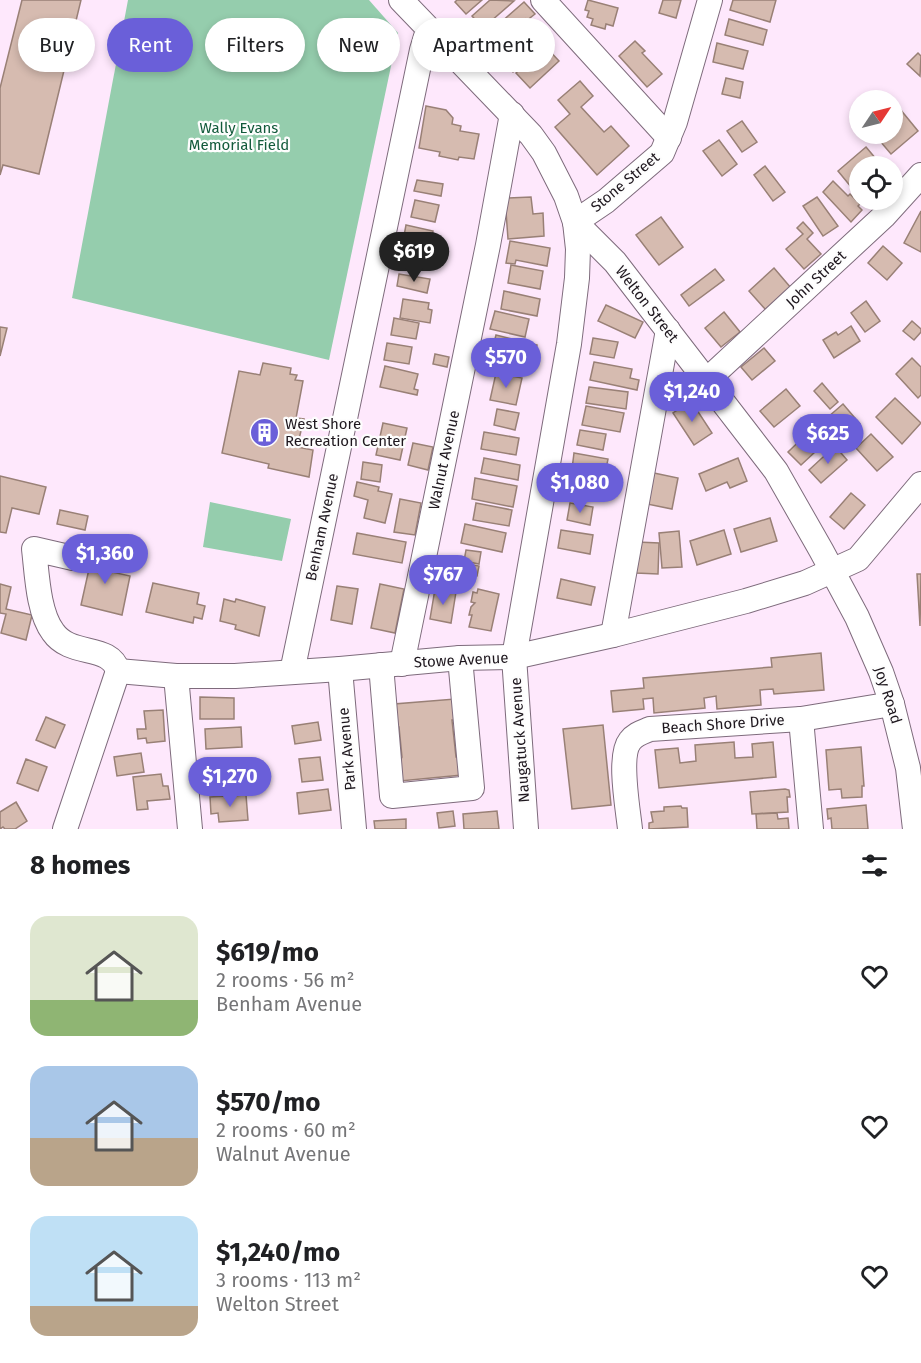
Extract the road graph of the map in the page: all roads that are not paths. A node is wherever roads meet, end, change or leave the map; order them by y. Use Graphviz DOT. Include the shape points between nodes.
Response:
graph roads {
  1 [pos="401,0"];
  2 [pos="710,0"];
  3 [pos="546,1"];
  4 [pos="417,18"];
  5 [pos="417,72"];
  6 [pos="470,72"];
  7 [pos="512,114"];
  8 [pos="669,138"];
  9 [pos="921,175"];
  10 [pos="575,222"];
  11 [pos="668,330"];
  12 [pos="707,380"];
  13 [pos="921,484"];
  14 [pos="73,558"];
  15 [pos="832,571"];
  16 [pos="613,635"];
  17 [pos="514,657"];
  18 [pos="460,658"];
  19 [pos="392,664"];
  20 [pos="340,669"];
  21 [pos="118,671"];
  22 [pos="292,672"];
  23 [pos="176,676"];
  24 [pos="892,704"];
  25 [pos="801,719"];
  26 [pos="65,829"];
  27 [pos="190,829"];
  28 [pos="354,829"];
  29 [pos="526,829"];
  30 [pos="630,829"];
  31 [pos="811,829"];
  32 [pos="915,829"];
  1 -- 4 [label="street, Naugatuck Avenue"];
  2 -- 8 [label="street, Stone Street"];
  3 -- 8 [label="street"];
  5 -- 22 [label="street, Benham Avenue"];
  6 -- 7 [label="street, Naugatuck Avenue"];
  7 -- 10 [label="street, Naugatuck Avenue" via="559,178"];
  7 -- 19 [label="street, Walnut Avenue" via="488,245"];
  8 -- 10 [label="street, Stone Street" via="662,153"];
  9 -- 12 [label="street, John Street" via="884,216"];
  10 -- 11 [label="street, Welton Street" via="615,262"];
  10 -- 17 [label="street, Naugatuck Avenue" via="578,278 569,344"];
  11 -- 12 [label="street, Welton Street"];
  11 -- 16 [label="street"];
  12 -- 15 [label="street, Welton Street" via="776,471"];
  13 -- 15 [label="street, Stowe Avenue" via="858,559"];
  14 -- 21 [label="street" via="33,549 49,624 58,638 71,647 109,656"];
  15 -- 16 [label="street, Stowe Avenue" via="805,584"];
  15 -- 24 [label="street, Joy Road" via="857,617"];
  16 -- 17 [label="street, Stowe Avenue"];
  17 -- 18 [label="street, Stowe Avenue"];
  17 -- 29 [label="street, Naugatuck Avenue"];
  18 -- 19 [label="street, Stowe Avenue"];
  18 -- 19 [label="street, Walnut Avenue" via="472,788 392,796"];
  19 -- 20 [label="street, Stowe Avenue"];
  20 -- 22 [label="street, Stowe Avenue"];
  20 -- 28 [label="street, Park Avenue"];
  21 -- 23 [label="street, Stowe Avenue"];
  21 -- 26 [label="street"];
  22 -- 23 [label="street, Stowe Avenue"];
  23 -- 27 [label="street"];
  24 -- 25 [label="street, Beach Shore Drive"];
  24 -- 32 [label="street, Joy Road" via="908,768"];
  25 -- 30 [label="street, Beach Shore Drive" via="650,729 639,733 630,741 624,760"];
  25 -- 31 [label="street, Beach Shore Drive"];
}
